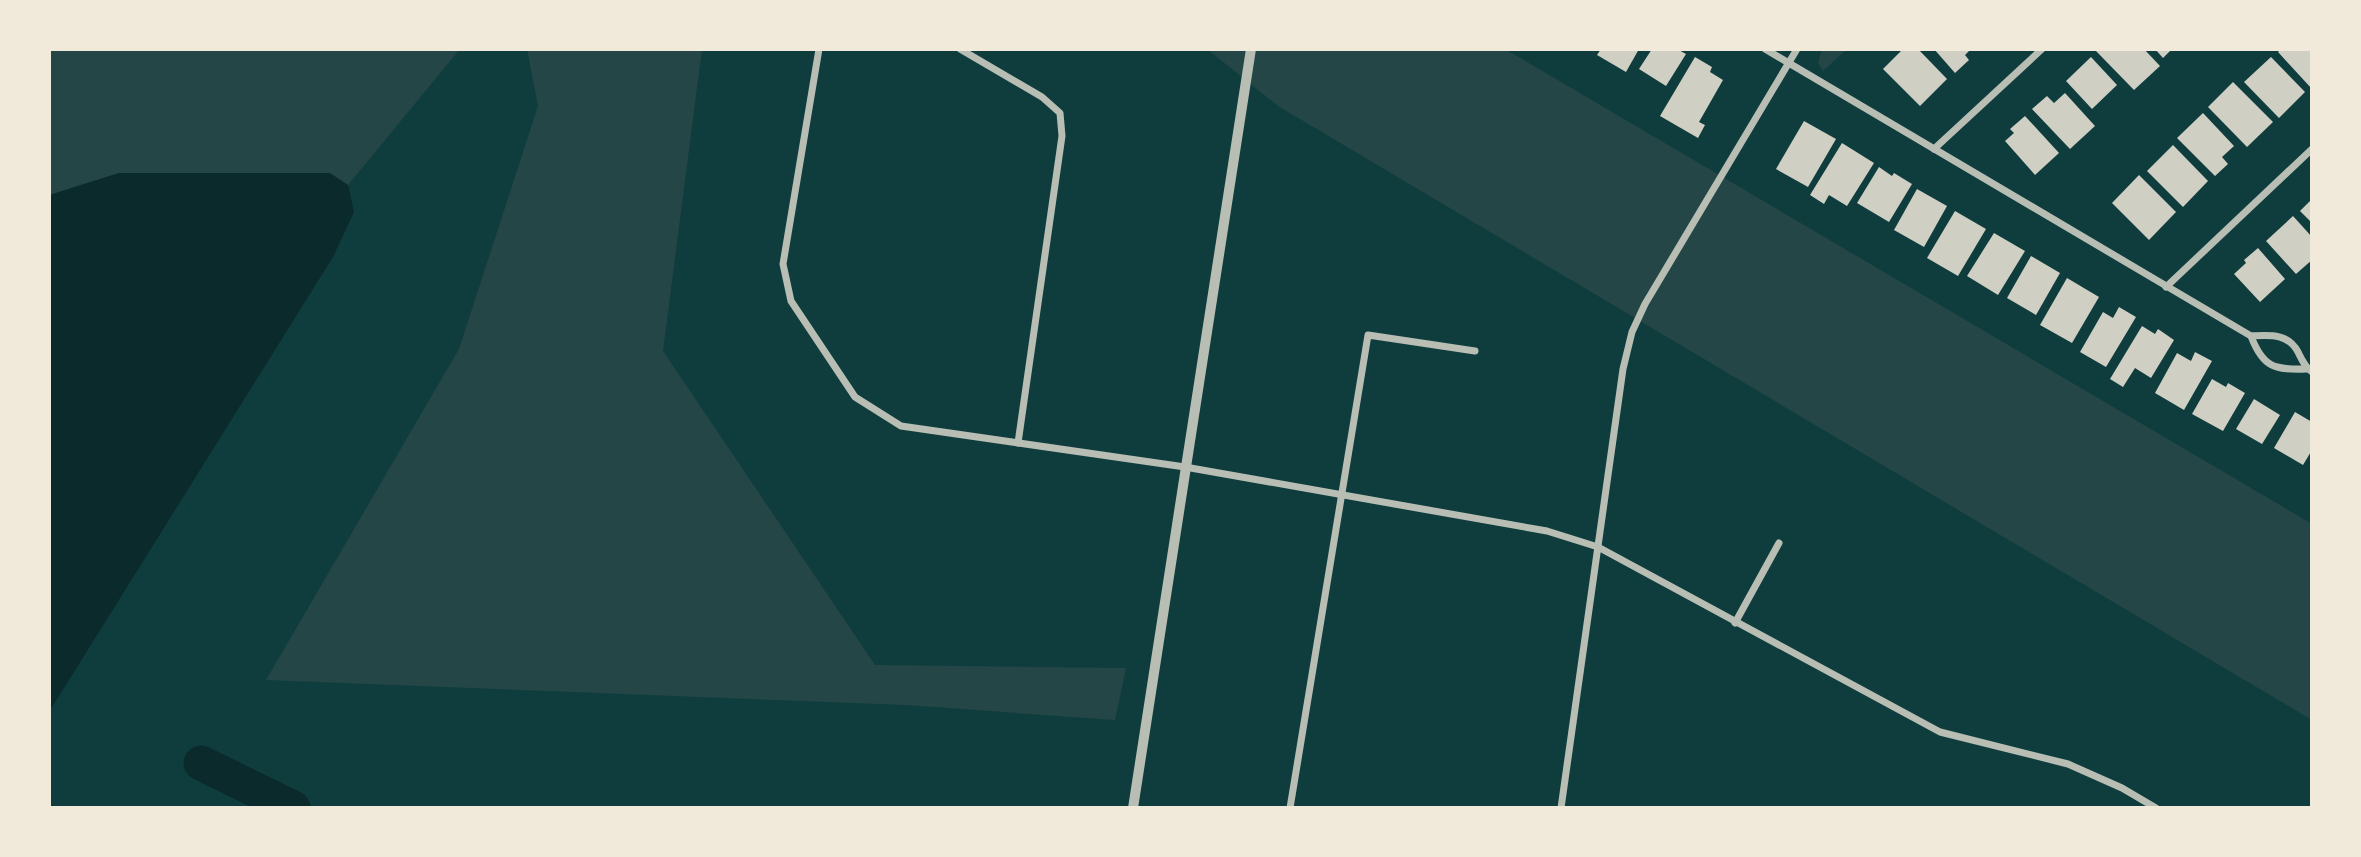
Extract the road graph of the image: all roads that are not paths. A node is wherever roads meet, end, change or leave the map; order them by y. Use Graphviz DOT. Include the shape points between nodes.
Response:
graph roads {
  1 [pos="818,49"];
  2 [pos="960,49"];
  3 [pos="1251,49"];
  4 [pos="1765,49"];
  5 [pos="1797,49"];
  6 [pos="2042,49"];
  7 [pos="1789,64"];
  8 [pos="1934,149"];
  9 [pos="2312,149"];
  10 [pos="2166,287"];
  11 [pos="2251,336"];
  12 [pos="1475,351"];
  13 [pos="2310,370"];
  14 [pos="1018,443"];
  15 [pos="1185,467"];
  16 [pos="1341,495"];
  17 [pos="1779,543"];
  18 [pos="1598,547"];
  19 [pos="1735,622"];
  20 [pos="1133,808"];
  21 [pos="1290,808"];
  22 [pos="1561,808"];
  23 [pos="2156,808"];
  1 -- 14 [label="street" via="783,264 791,301 855,397 901,426"];
  2 -- 14 [label="street" via="1042,97 1060,113 1062,136"];
  3 -- 15 [label="street"];
  4 -- 7 [label="street"];
  5 -- 7 [label="street"];
  6 -- 8 [label="street"];
  7 -- 8 [label="street"];
  7 -- 18 [label="street" via="1632,332"];
  8 -- 10 [label="street"];
  9 -- 10 [label="street"];
  10 -- 11 [label="street"];
  11 -- 13 [label="street" via="2286,338"];
  11 -- 13 [label="street" via="2258,355 2272,366"];
  12 -- 16 [label="street" via="1368,335"];
  14 -- 15 [label="street"];
  15 -- 16 [label="street"];
  15 -- 20 [label="street"];
  16 -- 18 [label="street" via="1547,531"];
  16 -- 21 [label="street"];
  17 -- 19 [label="street"];
  18 -- 19 [label="street"];
  18 -- 22 [label="street"];
  19 -- 23 [label="street" via="1940,732 2068,764"];
}
